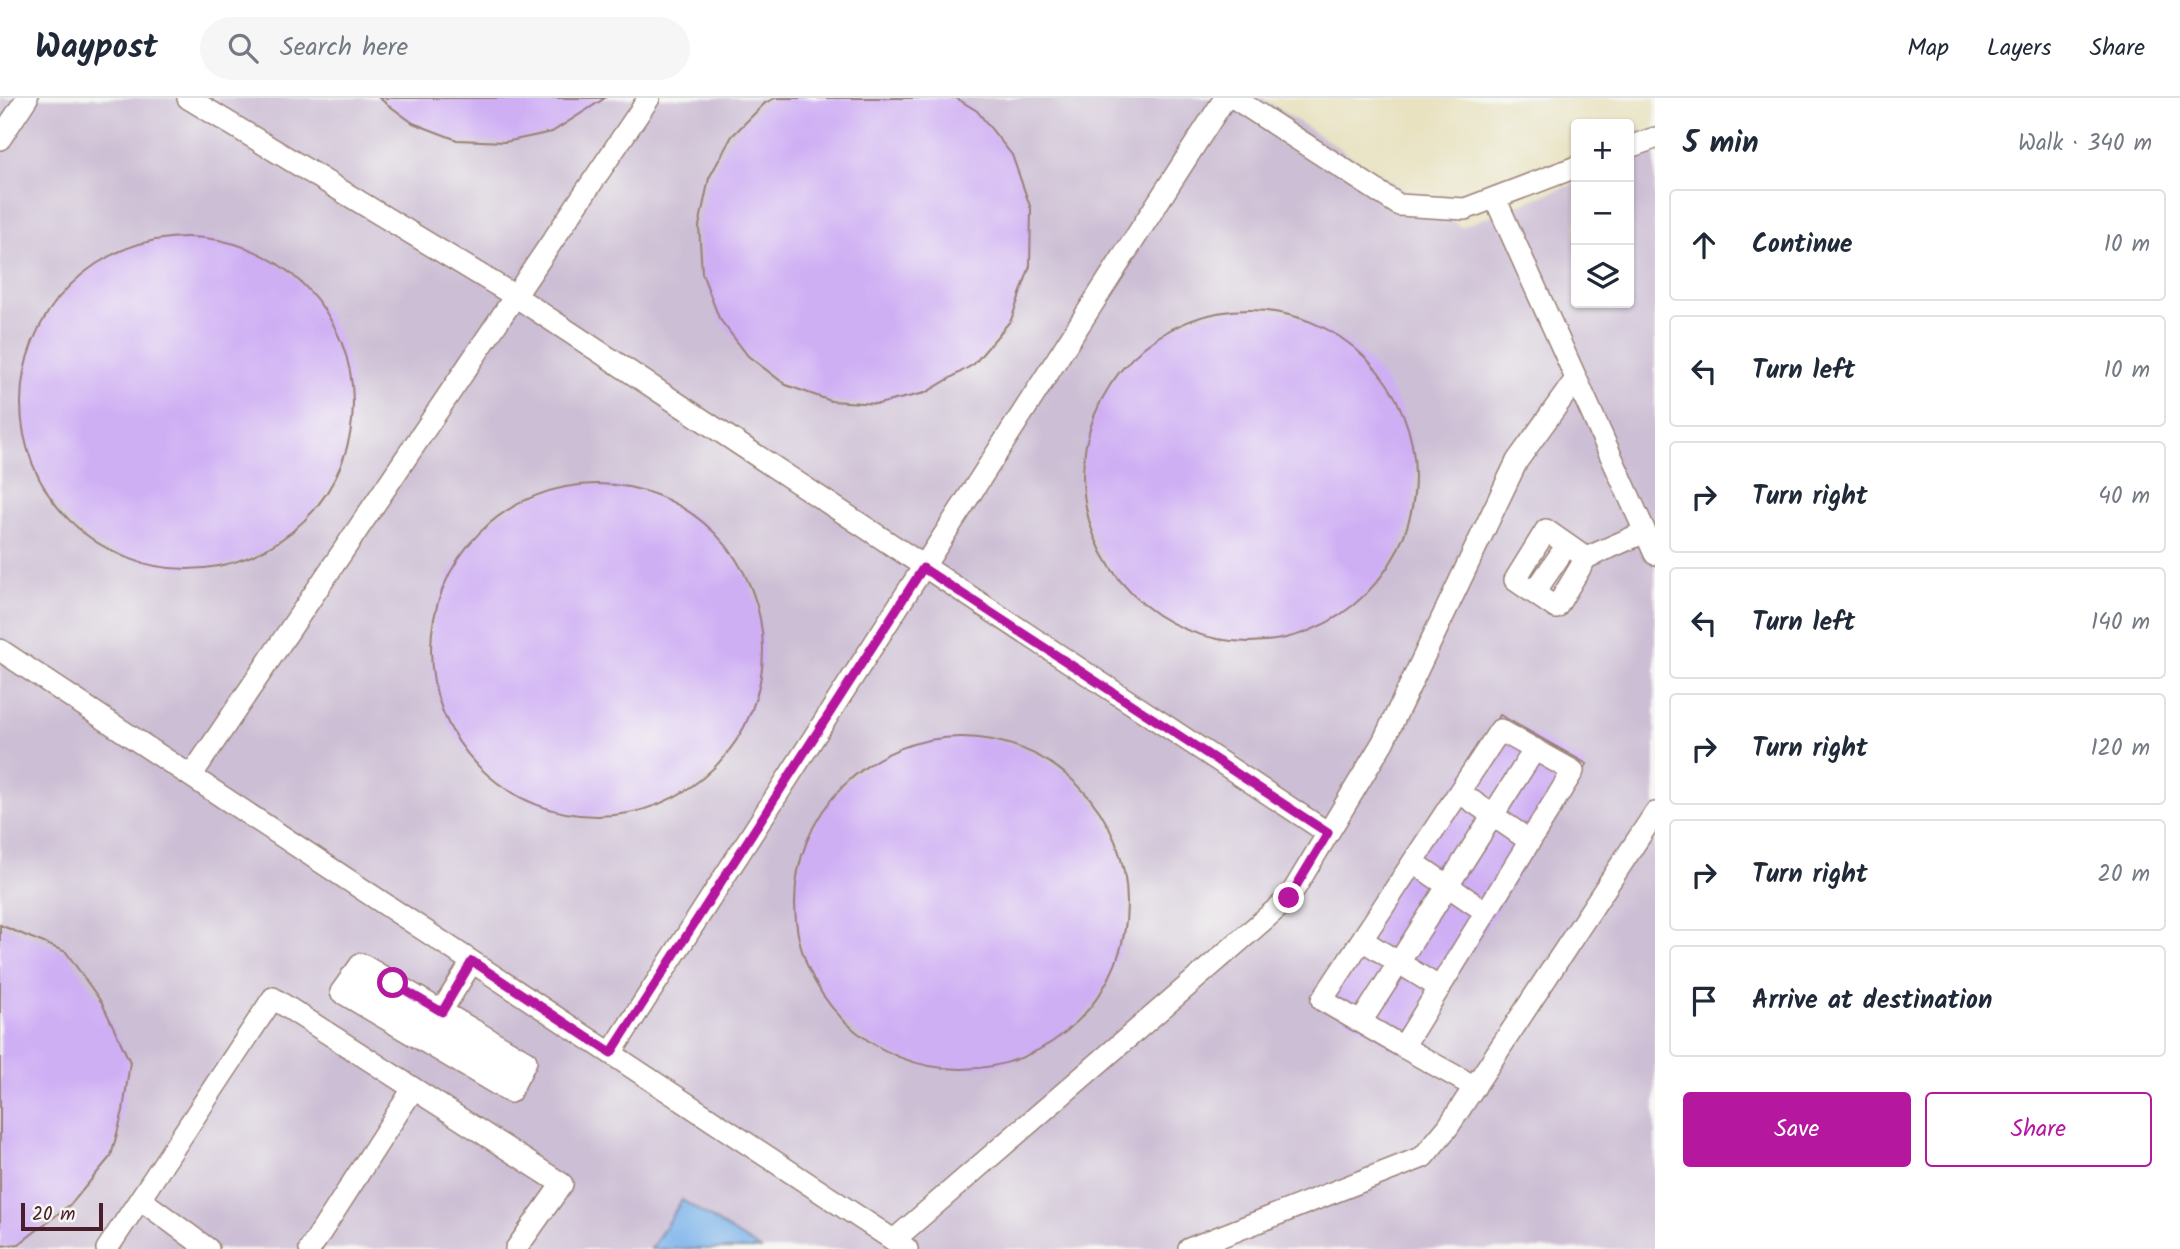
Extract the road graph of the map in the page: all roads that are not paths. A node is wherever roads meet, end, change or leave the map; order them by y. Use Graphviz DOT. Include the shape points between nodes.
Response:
graph roads {
  1 [pos="27,98"];
  2 [pos="188,98"];
  3 [pos="649,98"];
  4 [pos="1225,98"];
  5 [pos="1234,98"];
  6 [pos="1655,138"];
  7 [pos="0,139"];
  8 [pos="1634,145"];
  9 [pos="1571,169"];
  10 [pos="1495,198"];
  11 [pos="514,296"];
  12 [pos="1577,379"];
  13 [pos="1645,532"];
  14 [pos="1567,545"];
  15 [pos="1655,554"];
  16 [pos="1530,555"];
  17 [pos="1586,558"];
  18 [pos="923,568"];
  19 [pos="1551,568"];
  20 [pos="1570,584"];
  21 [pos="1534,593"];
  22 [pos="0,650"];
  23 [pos="1535,749"];
  24 [pos="191,776"];
  25 [pos="1459,792"];
  26 [pos="1655,813"];
  27 [pos="1491,814"];
  28 [pos="1328,833"];
  29 [pos="1530,841"];
  30 [pos="1413,862"];
  31 [pos="1446,885"];
  32 [pos="1486,912"];
  33 [pos="1362,940"];
  34 [pos="472,961"];
  35 [pos="1397,962"];
  36 [pos="1440,988"];
  37 [pos="385,997"];
  38 [pos="1361,1022"];
  39 [pos="433,1026"];
  40 [pos="1404,1047"];
  41 [pos="611,1053"];
  42 [pos="483,1056"];
  43 [pos="1475,1087"];
  44 [pos="413,1089"];
  45 [pos="140,1199"];
  46 [pos="900,1244"];
  47 [pos="107,1249"];
  48 [pos="208,1249"];
  49 [pos="310,1249"];
  50 [pos="516,1249"];
  51 [pos="1189,1249"];
  1 -- 7 [label="street"];
  2 -- 11 [label="street"];
  3 -- 11 [label="street"];
  4 -- 18 [label="street"];
  5 -- 10 [label="street" via="1399,205 1465,209"];
  6 -- 8 [label="street"];
  9 -- 10 [label="street"];
  10 -- 12 [label="street"];
  11 -- 18 [label="street"];
  11 -- 24 [label="street"];
  12 -- 13 [label="street"];
  12 -- 28 [label="street" via="1517,461 1382,742"];
  13 -- 15 [label="street"];
  13 -- 17 [label="street"];
  14 -- 16 [label="street" via="1546,530"];
  14 -- 17 [label="street"];
  14 -- 19 [label="street"];
  16 -- 19 [label="street"];
  16 -- 21 [label="street" via="1515,580"];
  17 -- 20 [label="street"];
  18 -- 28 [label="street"];
  18 -- 41 [label="street"];
  19 -- 20 [label="street"];
  19 -- 21 [label="street"];
  20 -- 21 [label="street" via="1556,608"];
  22 -- 24 [label="street"];
  23 -- 25 [label="street" via="1500,730"];
  23 -- 27 [label="street"];
  23 -- 29 [label="street" via="1573,771"];
  24 -- 34 [label="street"];
  25 -- 27 [label="street"];
  25 -- 30 [label="street"];
  26 -- 43 [label="street"];
  27 -- 29 [label="street"];
  27 -- 31 [label="street"];
  28 -- 46 [label="street" via="1289,898"];
  29 -- 32 [label="street"];
  30 -- 31 [label="street"];
  30 -- 33 [label="street"];
  31 -- 32 [label="street"];
  31 -- 35 [label="street"];
  32 -- 36 [label="street"];
  33 -- 35 [label="street"];
  33 -- 38 [label="street" via="1322,1000"];
  34 -- 39 [label="street"];
  34 -- 41 [label="street"];
  35 -- 36 [label="street"];
  35 -- 38 [label="street"];
  36 -- 40 [label="street"];
  37 -- 37 [label="street" via="341,992 361,964"];
  37 -- 39 [label="street"];
  37 -- 39 [label="street"];
  38 -- 40 [label="street"];
  39 -- 42 [label="street"];
  39 -- 42 [label="street"];
  40 -- 43 [label="street"];
  41 -- 46 [label="street"];
  42 -- 42 [label="street" via="526,1061 510,1093"];
  43 -- 51 [label="street" via="1423,1157"];
  44 -- 45 [label="street" via="273,998"];
  44 -- 49 [label="street"];
  44 -- 50 [label="street" via="562,1184"];
  45 -- 47 [label="street"];
  45 -- 48 [label="street"];
}
